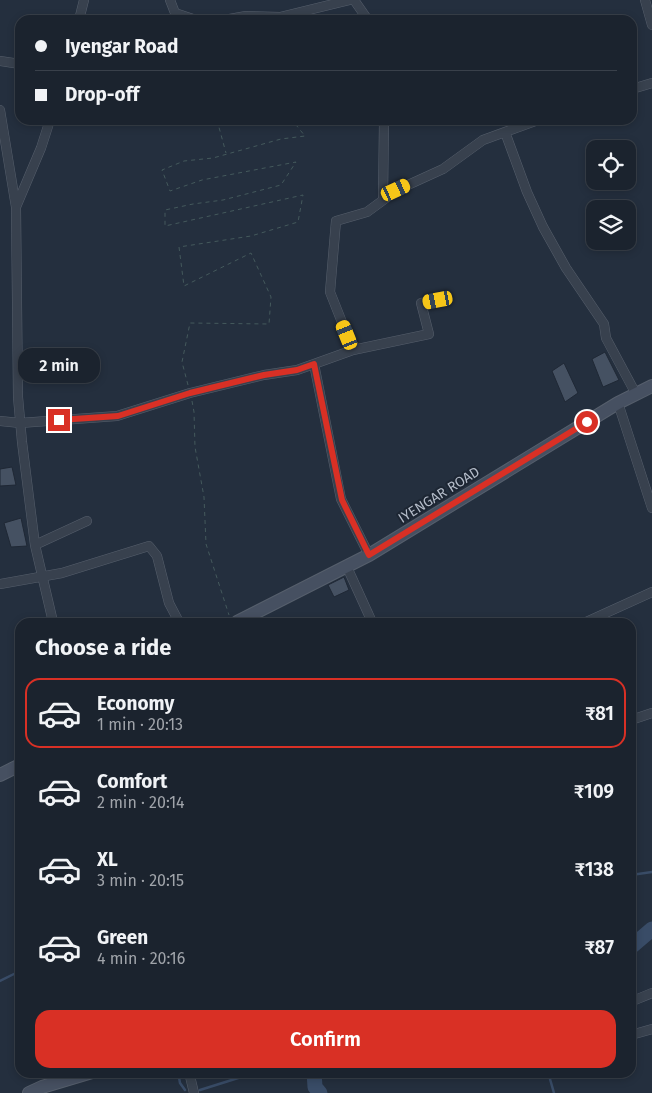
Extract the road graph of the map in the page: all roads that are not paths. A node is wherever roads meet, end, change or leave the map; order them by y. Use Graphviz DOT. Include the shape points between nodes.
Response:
graph roads {
  1 [pos="84,0"];
  2 [pos="170,0"];
  3 [pos="350,0"];
  4 [pos="354,0"];
  5 [pos="645,0"];
  6 [pos="80,15"];
  7 [pos="178,15"];
  8 [pos="288,15"];
  9 [pos="364,15"];
  10 [pos="652,25"];
  11 [pos="0,61"];
  12 [pos="15,63"];
  13 [pos="652,83"];
  14 [pos="637,88"];
  15 [pos="0,110"];
  16 [pos="48,125"];
  17 [pos="384,125"];
  18 [pos="524,125"];
  19 [pos="505,132"];
  20 [pos="383,200"];
  21 [pos="16,207"];
  22 [pos="438,300"];
  23 [pos="353,350"];
  24 [pos="314,364"];
  25 [pos="652,386"];
  26 [pos="636,394"];
  27 [pos="618,403"];
  28 [pos="0,421"];
  29 [pos="20,423"];
  30 [pos="652,508"];
  31 [pos="87,521"];
  32 [pos="36,545"];
  33 [pos="369,555"];
  34 [pos="347,566"];
  35 [pos="42,577"];
  36 [pos="0,584"];
  37 [pos="652,592"];
  38 [pos="52,618"];
  39 [pos="177,618"];
  40 [pos="245,618"];
  41 [pos="370,618"];
  42 [pos="595,618"];
  43 [pos="652,713"];
  44 [pos="636,718"];
  45 [pos="15,768"];
  46 [pos="0,775"];
  47 [pos="652,993"];
  48 [pos="636,1000"];
  49 [pos="652,1030"];
  50 [pos="636,1035"];
  51 [pos="72,1078"];
  52 [pos="190,1078"];
  53 [pos="29,1093"];
  54 [pos="194,1093"];
  1 -- 6 [label="street"];
  2 -- 7 [label="street" via="175,14"];
  3 -- 8 [label="street"];
  4 -- 9 [label="street"];
  5 -- 10 [label="street"];
  11 -- 12 [label="street"];
  13 -- 14 [label="street"];
  15 -- 21 [label="street"];
  16 -- 21 [label="street"];
  17 -- 20 [label="street"];
  18 -- 19 [label="street"];
  19 -- 20 [label="street" via="482,140 443,169 396,190"];
  19 -- 26 [label="street" via="543,226 566,268 604,324 606,338"];
  20 -- 23 [label="street" via="367,212 336,220 330,292"];
  21 -- 29 [label="street"];
  22 -- 23 [label="street" via="421,303 429,334"];
  23 -- 24 [label="street"];
  24 -- 29 [label="street" via="190,393 118,416"];
  24 -- 33 [label="street" via="342,500"];
  25 -- 26 [label="main road, IYENGAR ROAD"];
  26 -- 27 [label="main road, IYENGAR ROAD"];
  27 -- 30 [label="street"];
  27 -- 33 [label="main road, IYENGAR ROAD"];
  28 -- 29 [label="street"];
  29 -- 32 [label="street"];
  31 -- 32 [label="street"];
  32 -- 35 [label="street"];
  33 -- 34 [label="main road, IYENGAR ROAD"];
  34 -- 40 [label="main road, IYENGAR ROAD"];
  34 -- 41 [label="street"];
  35 -- 36 [label="street"];
  35 -- 38 [label="street"];
  35 -- 39 [label="street" via="150,546 157,556 169,603"];
  37 -- 42 [label="street"];
  43 -- 44 [label="street"];
  45 -- 46 [label="main road"];
  47 -- 48 [label="street"];
  49 -- 50 [label="street"];
  51 -- 53 [label="main road"];
  52 -- 54 [label="street"];
}
